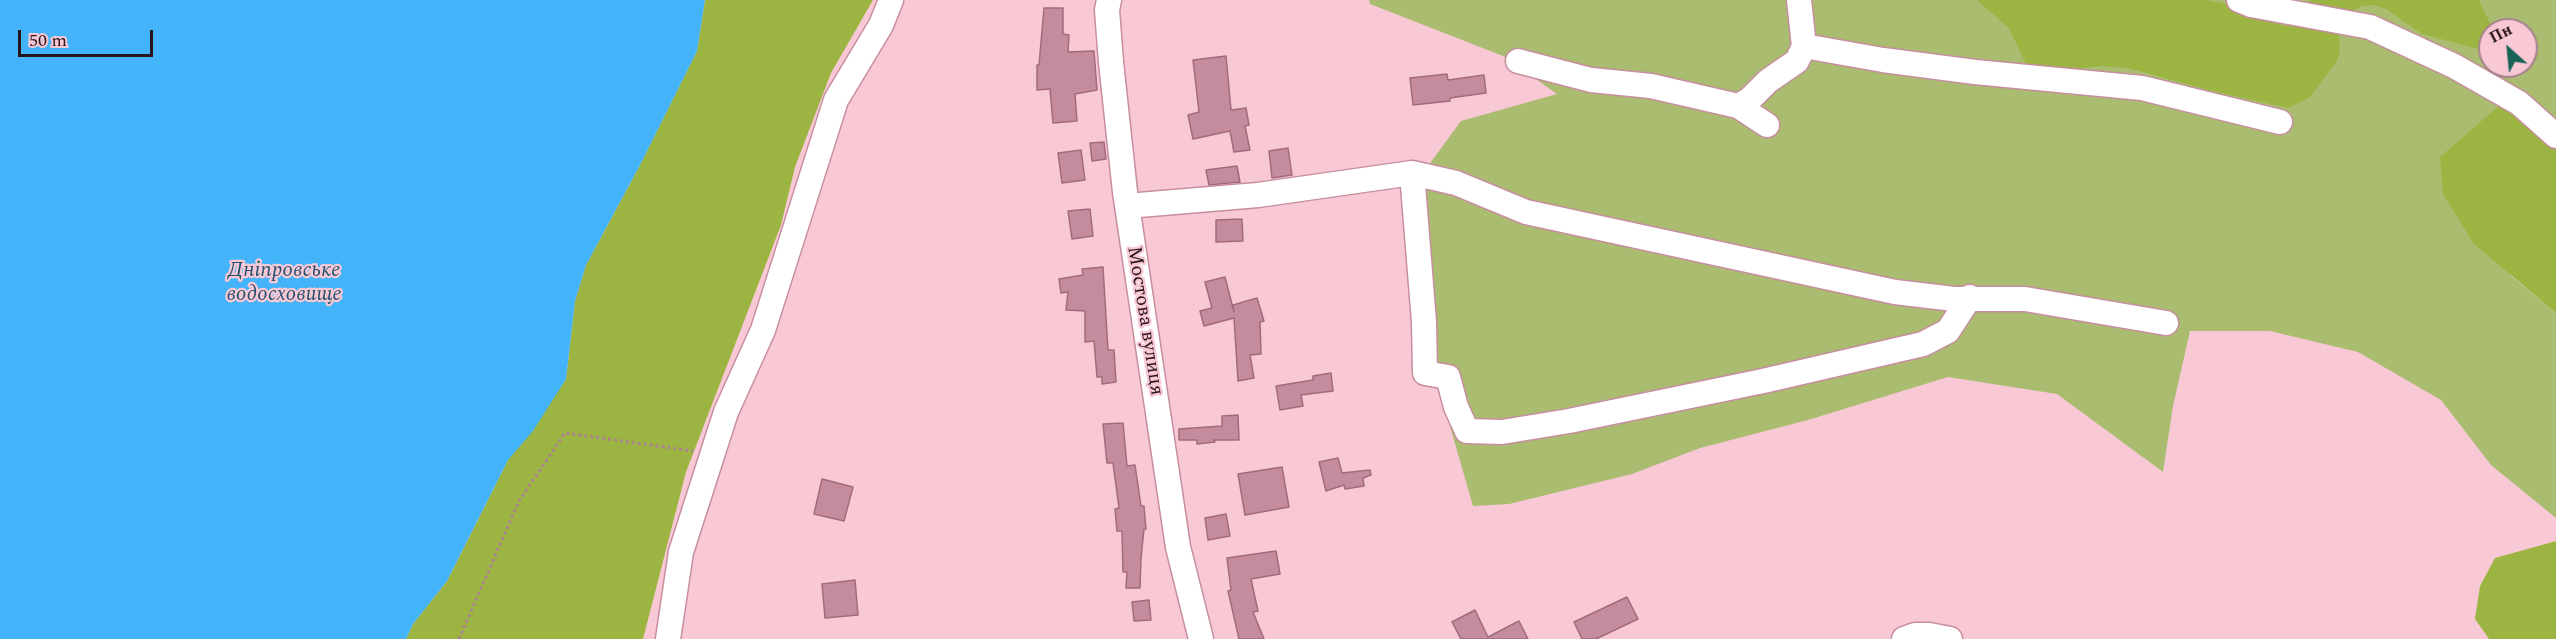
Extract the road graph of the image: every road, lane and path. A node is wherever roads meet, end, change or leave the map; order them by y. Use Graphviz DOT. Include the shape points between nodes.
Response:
graph roads {
  1 [pos="891,0"];
  2 [pos="1109,0"];
  3 [pos="1799,0"];
  4 [pos="2239,0"];
  5 [pos="1804,46"];
  6 [pos="1518,62"];
  7 [pos="1738,106"];
  8 [pos="2280,122"];
  9 [pos="1767,124"];
  10 [pos="2556,136"];
  11 [pos="1412,173"];
  12 [pos="1127,206"];
  13 [pos="1970,297"];
  14 [pos="2166,323"];
  15 [pos="713,453"];
  16 [pos="459,639"];
  17 [pos="668,639"];
  18 [pos="1201,639"];
  19 [pos="1904,639"];
  20 [pos="1950,639"];
  1 -- 15 [label="street" via="881,25 836,100 763,330 726,412"];
  2 -- 12 [label="street, Мостова вулиця" via="1111,62"];
  3 -- 5 [label="street"];
  4 -- 10 [label="street" via="2370,27 2454,66 2519,103"];
  5 -- 7 [label="street" via="1797,61"];
  5 -- 8 [label="street" via="1952,69 2142,88"];
  6 -- 7 [label="street" via="1591,80 1651,86"];
  7 -- 9 [label="street"];
  11 -- 12 [label="street" via="1258,195"];
  11 -- 13 [label="street" via="1456,183 1526,212 1628,235 1895,292 1954,299"];
  11 -- 13 [label="street" via="1425,373 1448,377 1467,431 1502,432 1569,421 1923,344 1948,331"];
  12 -- 18 [label="street, Мостова вулиця" via="1178,547"];
  13 -- 14 [label="street" via="2025,299"];
  15 -- 16 [label="path" via="565,433 519,501"];
  15 -- 17 [label="street" via="681,552"];
  19 -- 20 [label="street" via="1929,635"];
}
